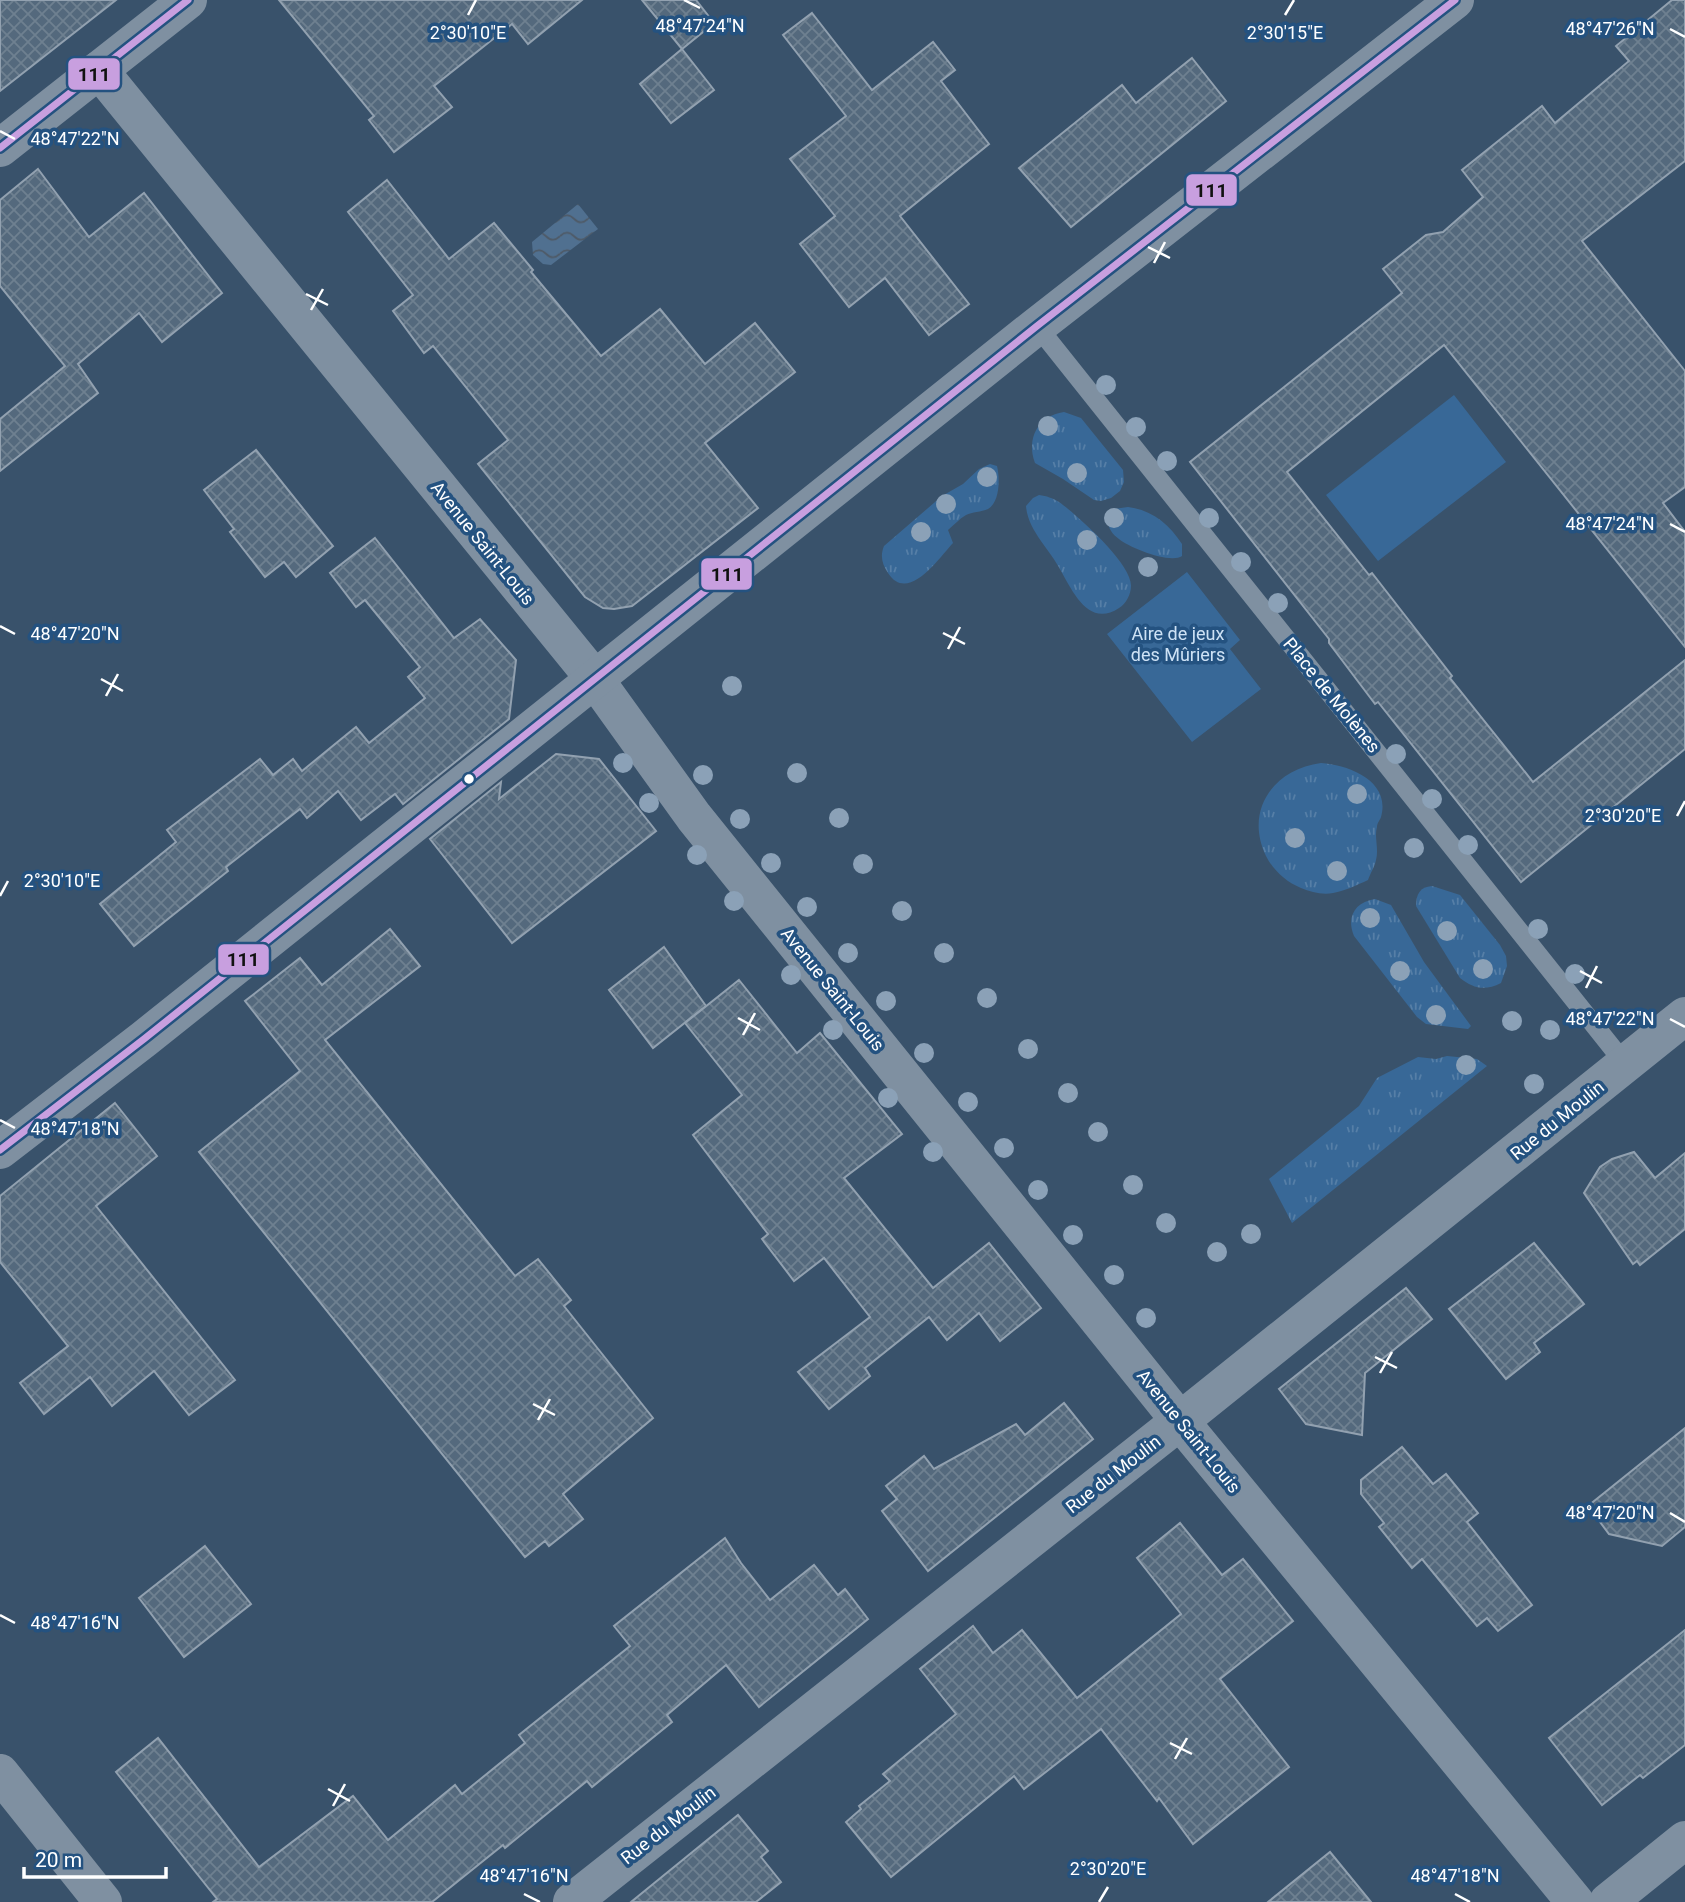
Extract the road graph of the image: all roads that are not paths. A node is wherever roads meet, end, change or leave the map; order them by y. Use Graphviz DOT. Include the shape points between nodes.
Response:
graph roads {
  1 [pos="188,0"];
  2 [pos="1455,0"];
  3 [pos="99,70"];
  4 [pos="0,148"];
  5 [pos="1037,326"];
  6 [pos="594,678"];
  7 [pos="1685,1016"];
  8 [pos="1626,1065"];
  9 [pos="0,1150"];
  10 [pos="1180,1421"];
  11 [pos="0,1773"];
  12 [pos="1685,1840"];
  13 [pos="103,1902"];
  14 [pos="572,1902"];
  15 [pos="1575,1902"];
  16 [pos="1608,1902"];
  1 -- 3 [label="street"];
  2 -- 5 [label="street"];
  3 -- 4 [label="street"];
  3 -- 6 [label="street, Avenue Saint-Louis"];
  5 -- 6 [label="street"];
  5 -- 8 [label="lane, Place de Molènes"];
  6 -- 9 [label="street"];
  6 -- 10 [label="street, Avenue Saint-Louis" via="694,817"];
  7 -- 8 [label="street, Rue du Moulin"];
  8 -- 10 [label="street, Rue du Moulin"];
  10 -- 14 [label="street, Rue du Moulin"];
  10 -- 15 [label="street, Avenue Saint-Louis"];
  11 -- 13 [label="street"];
  12 -- 16 [label="street"];
}
